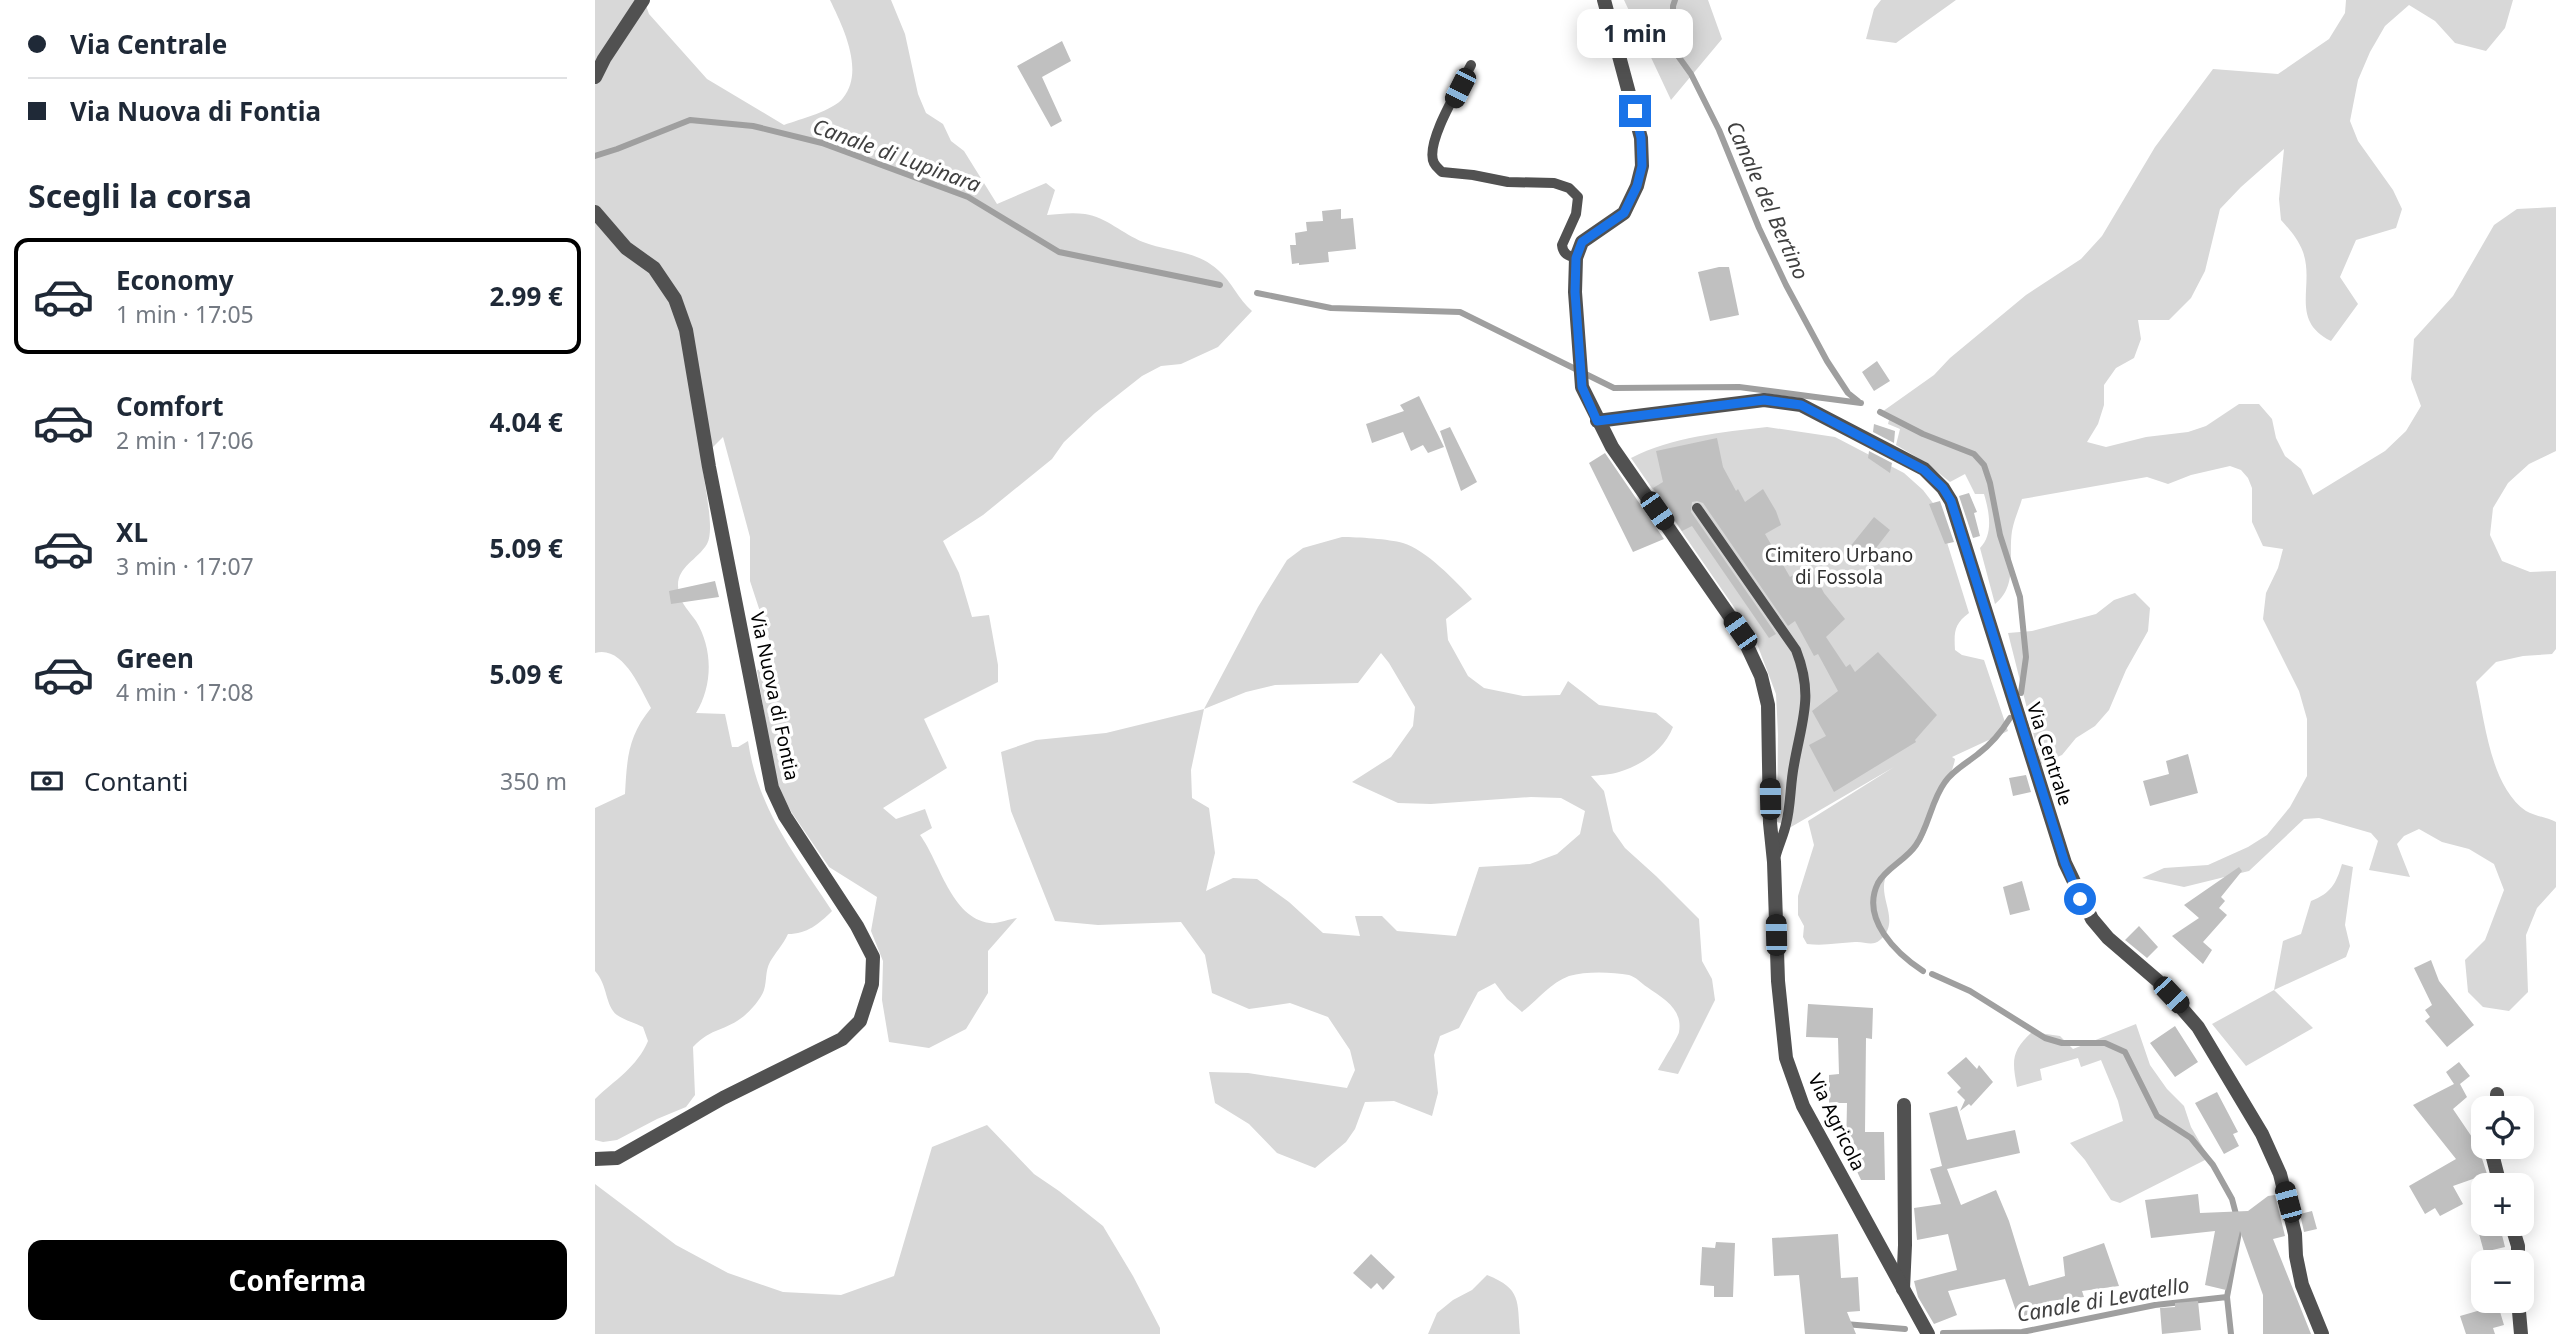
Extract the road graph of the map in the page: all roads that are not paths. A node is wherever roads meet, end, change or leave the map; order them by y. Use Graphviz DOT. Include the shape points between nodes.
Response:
graph roads {
  1 [pos="643,0"];
  2 [pos="1604,0"];
  3 [pos="1471,65"];
  4 [pos="595,77"];
  5 [pos="595,212"];
  6 [pos="1576,258"];
  7 [pos="1597,421"];
  8 [pos="1697,508"];
  9 [pos="1774,862"];
  10 [pos="1904,1105"];
  11 [pos="595,1159"];
  12 [pos="1903,1289"];
  13 [pos="2519,1313"];
  14 [pos="1928,1334"];
  15 [pos="2322,1334"];
  16 [pos="2521,1334"];
  1 -- 4 [label="street"];
  2 -- 6 [label="street" via="1641,138 1642,166 1624,213 1582,242"];
  3 -- 6 [label="lane" via="1437,131 1433,163 1442,172 1570,188 1578,197 1576,214 1562,251"];
  5 -- 11 [label="street, Via Nuova di Fontia" via="626,248 654,268 675,299 686,330 772,788 873,957 867,1004 860,1020 842,1039 617,1158"];
  6 -- 7 [label="street" via="1582,387"];
  7 -- 9 [label="street, Via Agricola" via="1740,631 1761,676 1768,705"];
  7 -- 15 [label="street, Via Centrale" via="1764,400 1801,405 1924,470 1943,488 1951,501 2065,863 2092,919 2184,1008 2262,1134 2280,1174 2302,1285"];
  8 -- 9 [label="lane" via="1795,650 1804,672 1805,713 1786,825"];
  9 -- 12 [label="street, Via Agricola" via="1786,1058 1803,1106"];
  10 -- 12 [label="street"];
  12 -- 14 [label="street, Via Agricola"];
  13 -- 16 [label="street"];
}
